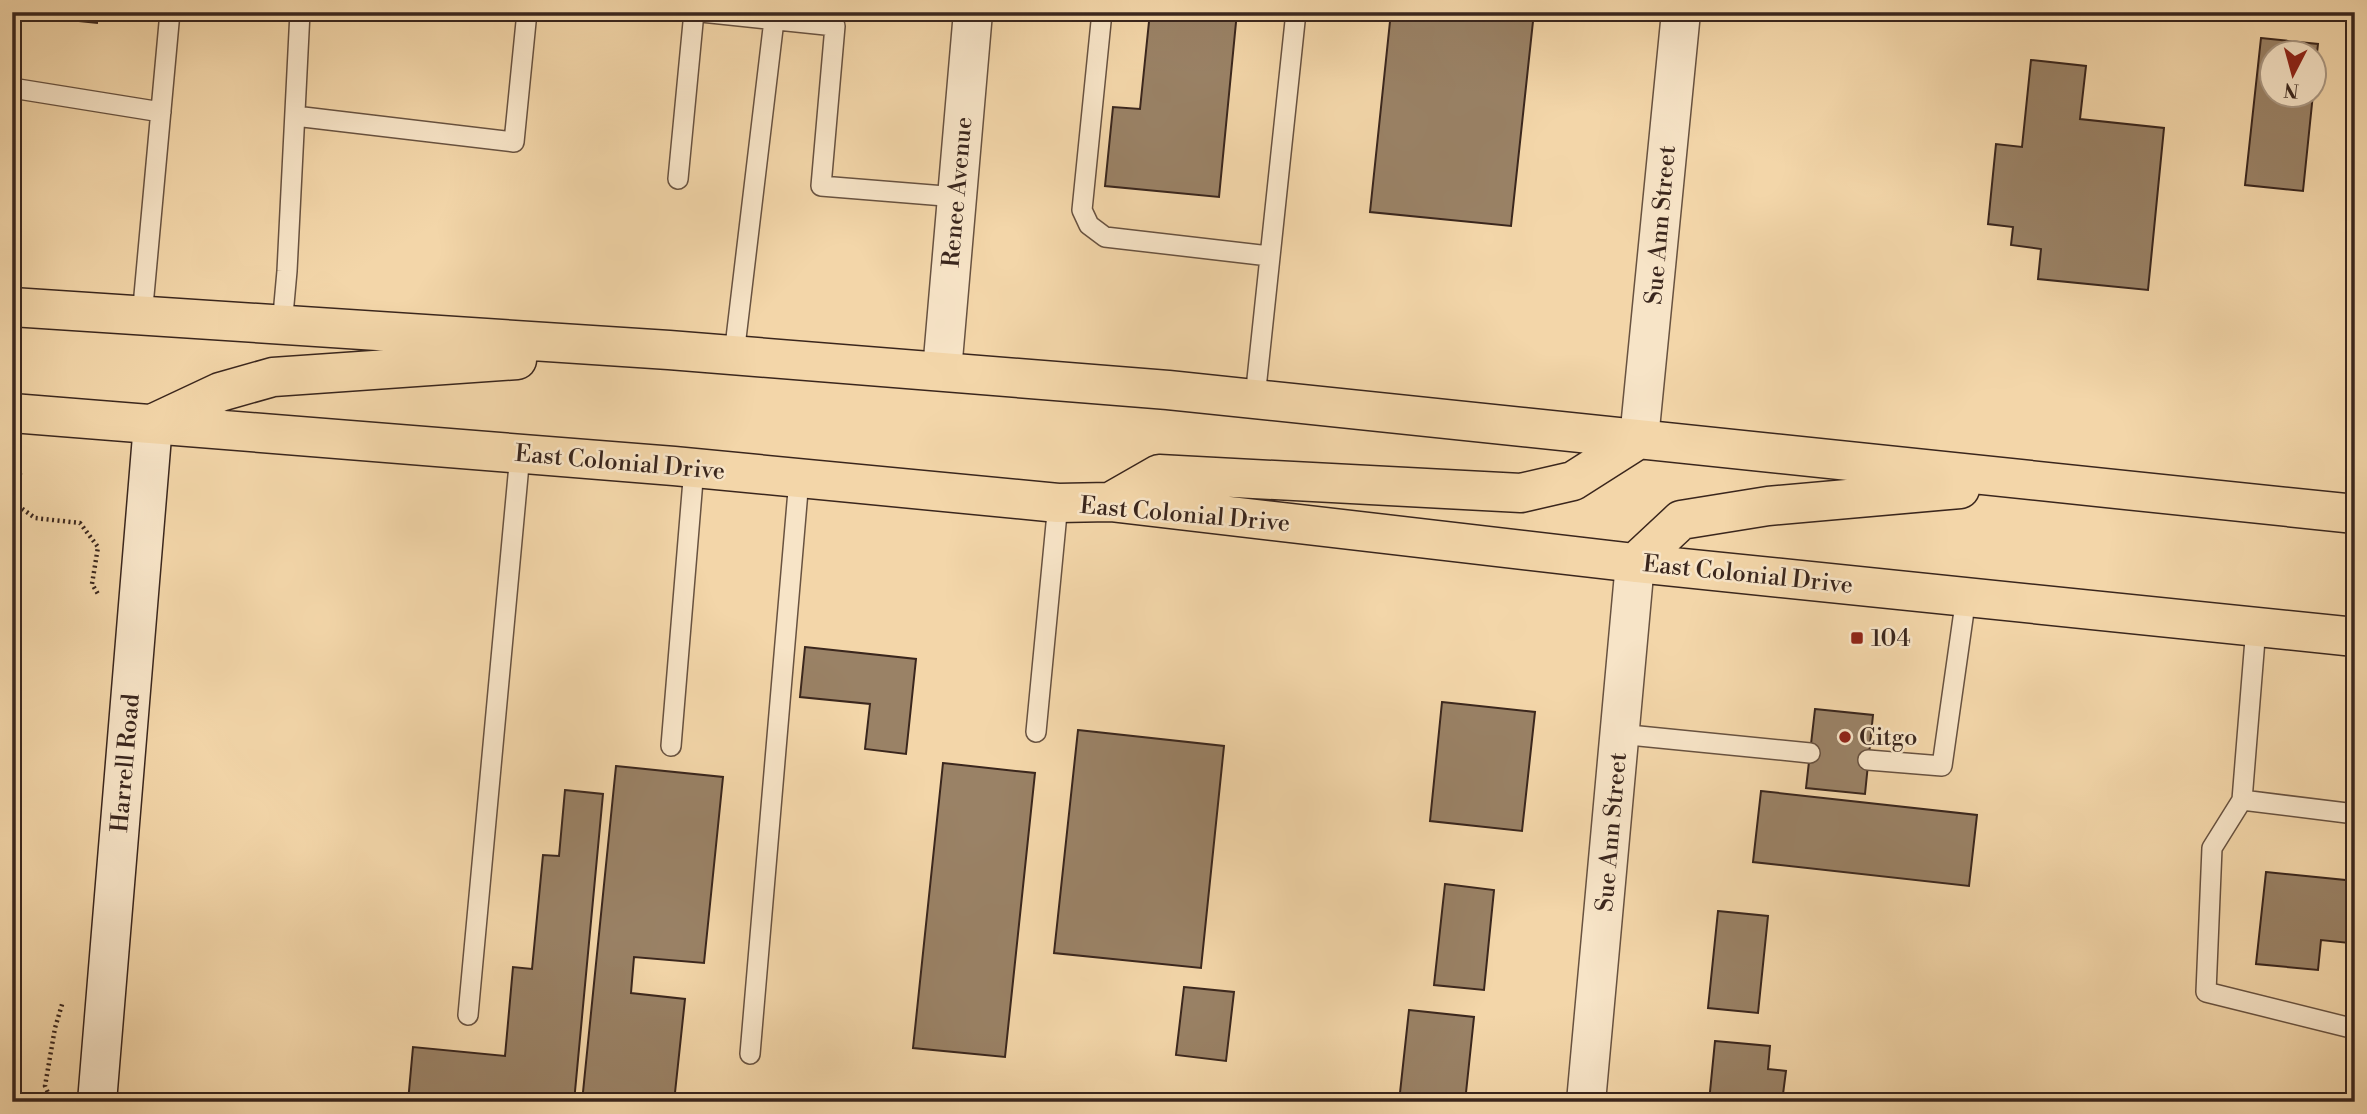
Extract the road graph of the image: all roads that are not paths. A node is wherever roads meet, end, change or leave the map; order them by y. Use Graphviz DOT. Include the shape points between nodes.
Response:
graph roads {
  1 [pos="170,12"];
  2 [pos="300,12"];
  3 [pos="527,12"];
  4 [pos="694,12"];
  5 [pos="701,12"];
  6 [pos="974,12"];
  7 [pos="1102,12"];
  8 [pos="1296,12"];
  9 [pos="1681,12"];
  10 [pos="774,20"];
  11 [pos="12,88"];
  12 [pos="161,112"];
  13 [pos="295,116"];
  14 [pos="678,179"];
  15 [pos="957,197"];
  16 [pos="1269,257"];
  17 [pos="12,307"];
  18 [pos="142,317"];
  19 [pos="282,326"];
  20 [pos="669,350"];
  21 [pos="734,355"];
  22 [pos="942,371"];
  23 [pos="1255,398"];
  24 [pos="12,413"];
  25 [pos="153,424"];
  26 [pos="1639,439"];
  27 [pos="520,454"];
  28 [pos="694,468"];
  29 [pos="799,479"];
  30 [pos="2043,482"];
  31 [pos="1110,502"];
  32 [pos="1058,503"];
  33 [pos="2355,514"];
  34 [pos="1635,562"];
  35 [pos="1966,597"];
  36 [pos="2256,626"];
  37 [pos="2355,637"];
  38 [pos="1036,732"];
  39 [pos="1619,734"];
  40 [pos="671,746"];
  41 [pos="1810,753"];
  42 [pos="1868,760"];
  43 [pos="2242,800"];
  44 [pos="2355,814"];
  45 [pos="468,1015"];
  46 [pos="2355,1029"];
  47 [pos="750,1055"];
  48 [pos="97,1102"];
  49 [pos="1586,1102"];
  1 -- 12 [label="lane"];
  2 -- 13 [label="lane"];
  3 -- 13 [label="lane" via="514,142"];
  4 -- 14 [label="lane"];
  5 -- 10 [label="lane"];
  6 -- 15 [label="street, Renee Avenue"];
  7 -- 16 [label="lane" via="1082,210 1089,225 1105,237"];
  8 -- 16 [label="lane"];
  9 -- 26 [label="street, Sue Ann Street"];
  10 -- 15 [label="lane" via="835,26 821,186"];
  10 -- 21 [label="lane"];
  11 -- 12 [label="lane"];
  12 -- 18 [label="lane"];
  13 -- 19 [label="lane"];
  15 -- 22 [label="street, Renee Avenue"];
  16 -- 23 [label="lane"];
  17 -- 18 [label="highway"];
  18 -- 19 [label="highway"];
  19 -- 20 [label="highway"];
  20 -- 21 [label="highway"];
  20 -- 25 [label="highway" via="274,377 220,392"];
  21 -- 22 [label="highway"];
  22 -- 23 [label="highway"];
  23 -- 26 [label="highway"];
  24 -- 25 [label="highway, East Colonial Drive"];
  25 -- 27 [label="highway, East Colonial Drive"];
  25 -- 48 [label="street, Harrell Road"];
  26 -- 30 [label="highway"];
  26 -- 31 [label="highway" via="1573,481 1521,493 1159,474"];
  27 -- 28 [label="highway, East Colonial Drive"];
  27 -- 45 [label="lane"];
  28 -- 29 [label="highway, East Colonial Drive"];
  28 -- 40 [label="lane"];
  29 -- 32 [label="highway, East Colonial Drive"];
  29 -- 47 [label="lane"];
  30 -- 33 [label="highway"];
  30 -- 34 [label="highway" via="1768,506 1681,520"];
  31 -- 32 [label="highway, East Colonial Drive"];
  31 -- 34 [label="highway, East Colonial Drive"];
  32 -- 38 [label="lane"];
  34 -- 35 [label="highway, East Colonial Drive"];
  34 -- 39 [label="street, Sue Ann Street"];
  35 -- 36 [label="highway, East Colonial Drive"];
  35 -- 42 [label="lane" via="1942,766"];
  36 -- 37 [label="highway, East Colonial Drive"];
  36 -- 43 [label="lane"];
  39 -- 41 [label="lane"];
  39 -- 49 [label="street, Sue Ann Street"];
  43 -- 44 [label="lane"];
  43 -- 46 [label="lane" via="2212,848 2206,992"];
}
